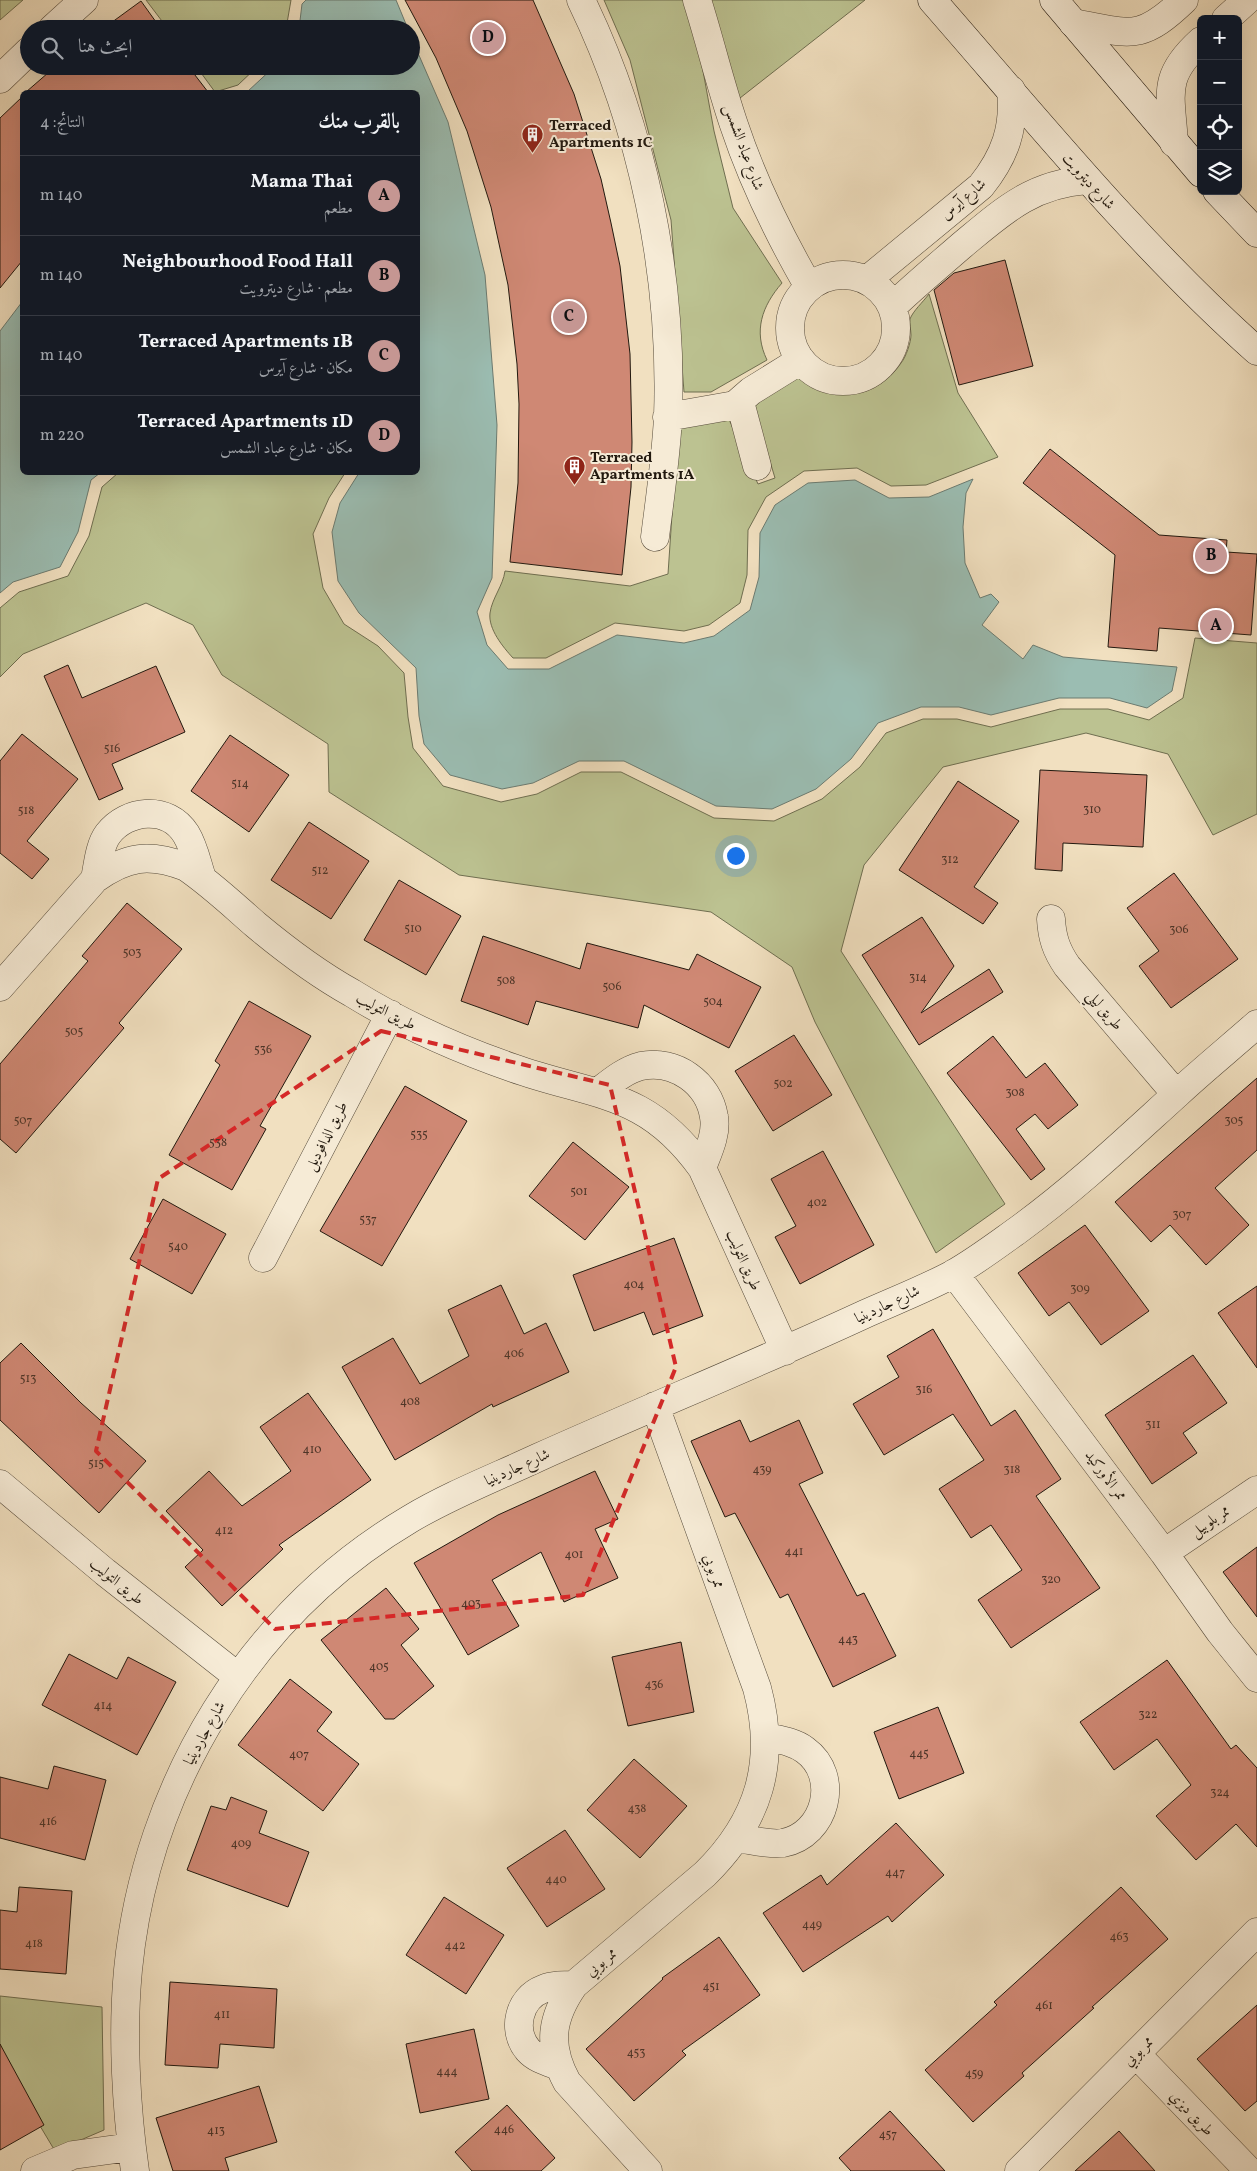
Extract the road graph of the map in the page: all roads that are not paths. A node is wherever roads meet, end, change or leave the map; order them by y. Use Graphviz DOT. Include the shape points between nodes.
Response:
graph roads {
  1 [pos="581,0"];
  2 [pos="697,0"];
  3 [pos="932,0"];
  4 [pos="1054,0"];
  5 [pos="1184,0"];
  6 [pos="1247,0"];
  7 [pos="1230,15"];
  8 [pos="1073,23"];
  9 [pos="1197,45"];
  10 [pos="20,60"];
  11 [pos="0,80"];
  12 [pos="1011,90"];
  13 [pos="1174,142"];
  14 [pos="1197,168"];
  15 [pos="1087,180"];
  16 [pos="1221,195"];
  17 [pos="1257,233"];
  18 [pos="867,280"];
  19 [pos="809,287"];
  20 [pos="892,307"];
  21 [pos="1257,351"];
  22 [pos="801,360"];
  23 [pos="746,397"];
  24 [pos="668,408"];
  25 [pos="757,466"];
  26 [pos="655,537"];
  27 [pos="202,878"];
  28 [pos="95,879"];
  29 [pos="1051,918"];
  30 [pos="0,987"];
  31 [pos="390,1014"];
  32 [pos="1257,1024"];
  33 [pos="598,1092"];
  34 [pos="1176,1094"];
  35 [pos="702,1168"];
  36 [pos="263,1258"];
  37 [pos="954,1273"];
  38 [pos="785,1351"];
  39 [pos="654,1406"];
  40 [pos="0,1484"];
  41 [pos="1257,1490"];
  42 [pos="1164,1552"];
  43 [pos="237,1676"];
  44 [pos="1257,1678"];
  45 [pos="765,1737"];
  46 [pos="738,1838"];
  47 [pos="1257,1932"];
  48 [pos="574,1984"];
  49 [pos="1136,2054"];
  50 [pos="559,2066"];
  51 [pos="133,2159"];
  52 [pos="35,2171"];
  53 [pos="648,2171"];
  54 [pos="1019,2171"];
  55 [pos="1249,2171"];
  1 -- 24 [label="street" via="616,82 650,206 667,334"];
  2 -- 19 [label="street, شارع عباد الشمس" via="754,180 778,233"];
  3 -- 12 [label="street, شارع ديترويت"];
  4 -- 8 [label="street"];
  5 -- 8 [label="street" via="1157,23 1139,31"];
  6 -- 7 [label="street"];
  8 -- 13 [label="street"];
  9 -- 13 [label="street" via="1181,60 1172,80"];
  10 -- 11 [label="street"];
  12 -- 15 [label="street, شارع ديترويت"];
  12 -- 18 [label="street, شارع آيرس" via="1010,133 992,172 981,186"];
  13 -- 14 [label="street"];
  15 -- 20 [label="street" via="1046,188 1009,207"];
  15 -- 21 [label="street, شارع ديترويت"];
  16 -- 17 [label="street"];
  18 -- 19 [label="street" via="843,275 820,280"];
  18 -- 20 [label="street" via="886,296"];
  19 -- 22 [label="street" via="792,314 790,329 793,345"];
  20 -- 22 [label="street" via="897,323 895,341 878,369 846,381 829,379"];
  22 -- 23 [label="street"];
  23 -- 24 [label="street" via="728,407"];
  23 -- 25 [label="street"];
  24 -- 26 [label="street"];
  27 -- 28 [label="street, طريق التوليب" via="168,860 148,858 120,864"];
  27 -- 28 [label="street, طريق التوليب" via="186,833 161,815 145,813 130,816 106,836"];
  27 -- 31 [label="street, طريق التوليب" via="281,945 352,994"];
  28 -- 30 [label="street, طريق التوليب"];
  29 -- 34 [label="street, طريق ليلي" via="1052,935 1067,966"];
  31 -- 33 [label="street, طريق التوليب" via="512,1068"];
  31 -- 36 [label="street, طريق الدافوديل"];
  32 -- 34 [label="street, شارع جاردينيا"];
  33 -- 35 [label="street, طريق التوليب" via="639,1108 657,1120"];
  33 -- 35 [label="street" via="622,1074 640,1066 660,1065 680,1070 697,1082 708,1098 714,1118 713,1137"];
  34 -- 37 [label="street, شارع جاردينيا" via="1085,1179"];
  35 -- 38 [label="street, طريق التوليب"];
  37 -- 38 [label="street, شارع جاردينيا"];
  37 -- 42 [label="street, ممر الأوركيد"];
  38 -- 39 [label="street, شارع جاردينيا"];
  39 -- 43 [label="street, شارع جاردينيا" via="453,1496 373,1543 300,1603"];
  39 -- 45 [label="street, ممر بوبي" via="757,1688"];
  40 -- 43 [label="street, طريق التوليب"];
  41 -- 42 [label="street, ممر بلوبيل"];
  42 -- 44 [label="street, ممر الأوركيد"];
  43 -- 51 [label="street, شارع جاردينيا" via="208,1721 184,1768 148,1868 136,1920 128,1969 126,2010"];
  45 -- 46 [label="street, ممر بوبي" via="759,1790"];
  45 -- 46 [label="street" via="796,1744 816,1760 826,1788 825,1803 810,1829 798,1837 769,1843"];
  46 -- 48 [label="street, ممر بوبي" via="705,1874"];
  47 -- 49 [label="street, ممر بوبي"];
  48 -- 50 [label="street, ممر بوبي" via="561,2003 555,2023 554,2045"];
  48 -- 50 [label="street, ممر بوبي" via="541,1989 531,1996 520,2016 520,2034 528,2050 538,2058"];
  49 -- 54 [label="street, ممر بوبي"];
  49 -- 55 [label="street, طريق ديزي"];
  50 -- 53 [label="street, ممر بوبي" via="578,2095"];
  51 -- 52 [label="street" via="73,2155"];
}
